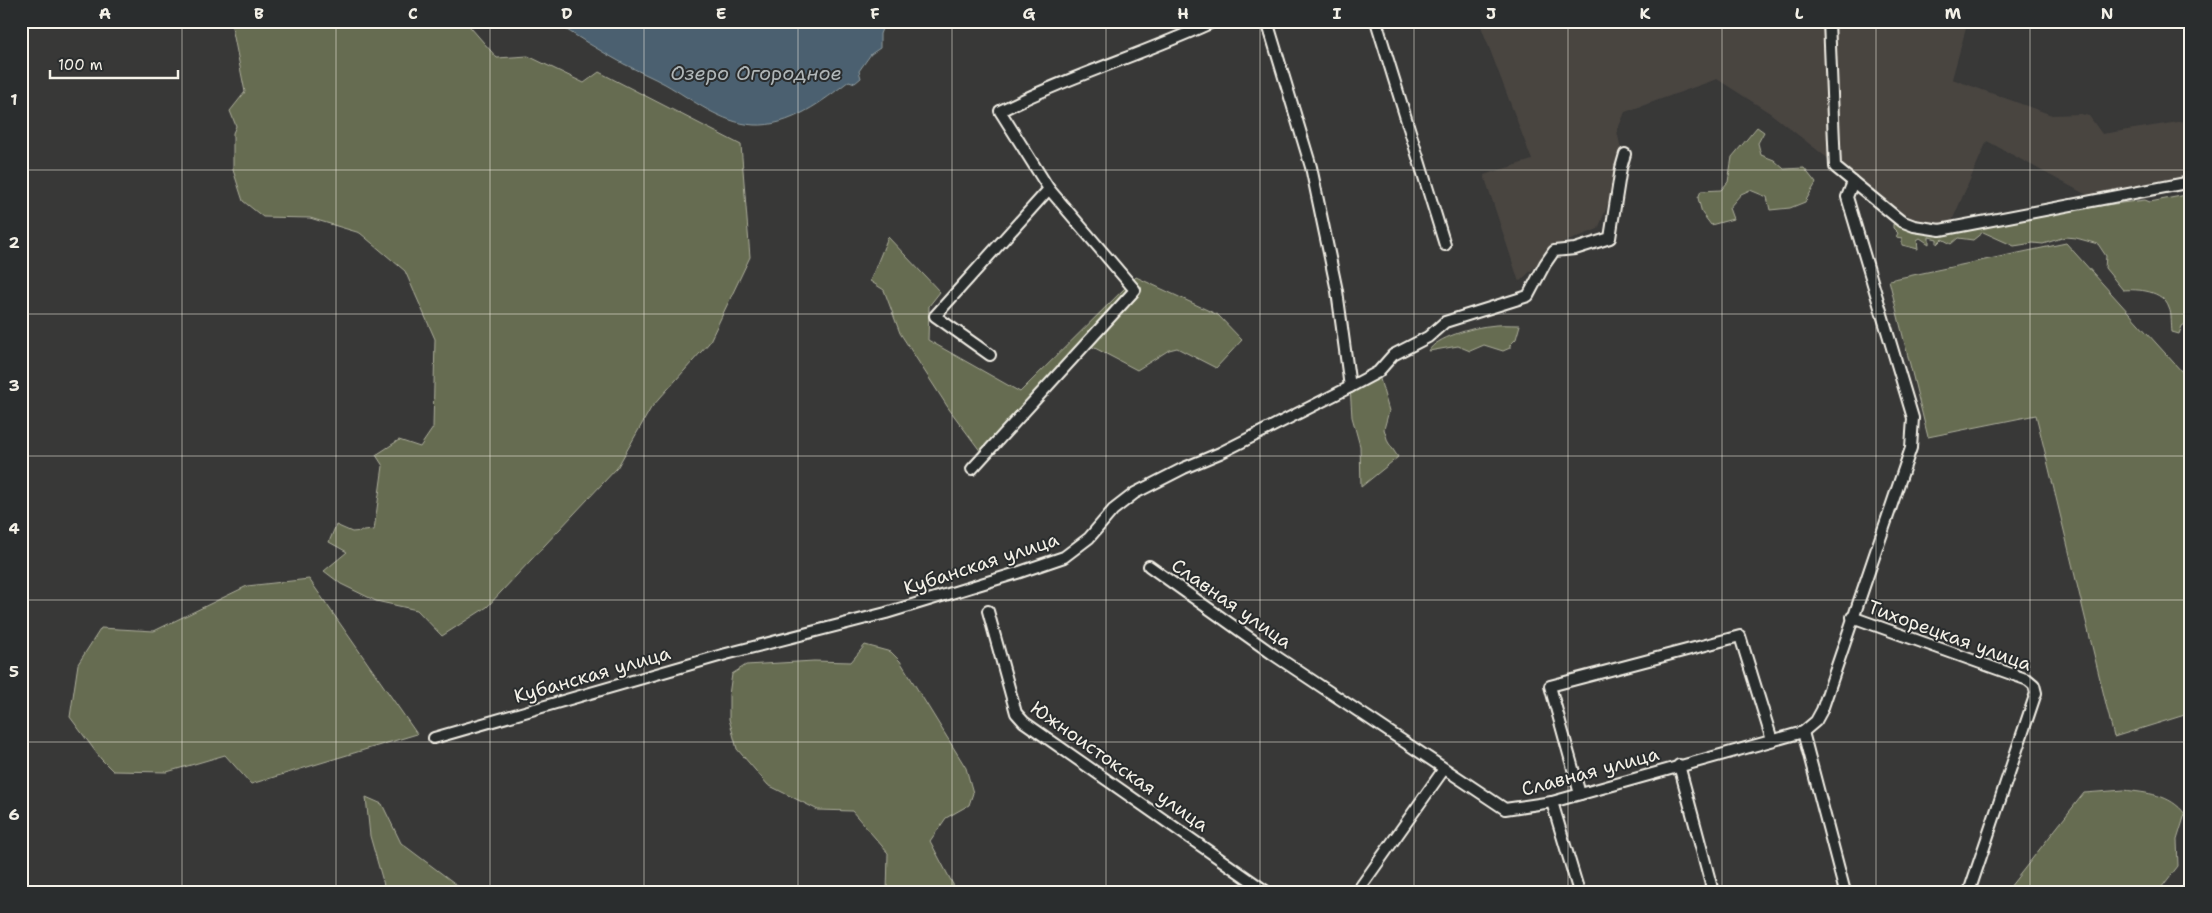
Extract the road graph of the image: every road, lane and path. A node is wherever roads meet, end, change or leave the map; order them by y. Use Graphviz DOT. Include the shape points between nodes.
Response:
graph roads {
  1 [pos="1214,21"];
  2 [pos="1267,21"];
  3 [pos="1376,21"];
  4 [pos="1829,21"];
  5 [pos="1626,154"];
  6 [pos="1853,182"];
  7 [pos="2191,182"];
  8 [pos="1049,189"];
  9 [pos="1445,245"];
  10 [pos="990,355"];
  11 [pos="1350,388"];
  12 [pos="972,469"];
  13 [pos="1149,566"];
  14 [pos="988,610"];
  15 [pos="1852,618"];
  16 [pos="1803,732"];
  17 [pos="434,738"];
  18 [pos="1772,740"];
  19 [pos="1679,766"];
  20 [pos="1444,769"];
  21 [pos="1580,794"];
  22 [pos="1552,802"];
  23 [pos="1267,892"];
  24 [pos="1357,892"];
  25 [pos="1579,892"];
  26 [pos="1713,892"];
  27 [pos="1845,892"];
  28 [pos="1969,892"];
  1 -- 8 [label="street" via="1122,61 1043,89 1000,111"];
  2 -- 11 [label="street" via="1311,168 1337,291"];
  3 -- 9 [label="street"];
  4 -- 6 [label="street" via="1835,167"];
  5 -- 11 [label="street, Кубанская улица" via="1620,168 1610,238 1554,251 1528,296 1445,322 1428,337 1393,355 1378,372"];
  6 -- 7 [label="street" via="1901,221 1940,230"];
  6 -- 15 [label="street" via="1847,197 1913,418 1911,448"];
  8 -- 10 [label="street" via="935,316"];
  8 -- 12 [label="street" via="1135,290"];
  11 -- 17 [label="street, Кубанская улица" via="1135,494 1113,510 1088,538 1064,557 886,613 740,650"];
  13 -- 20 [label="street, Славная улица"];
  14 -- 23 [label="street, Южноистокская улица" via="1016,713 1024,722"];
  15 -- 16 [label="street" via="1822,710 1816,721"];
  15 -- 28 [label="street, Тихорецкая улица" via="2028,680 2034,685 2036,693"];
  16 -- 18 [label="street, Славная улица"];
  16 -- 27 [label="street"];
  18 -- 19 [label="street, Славная улица"];
  18 -- 21 [label="street" via="1740,636 1550,686"];
  19 -- 21 [label="street, Славная улица"];
  19 -- 26 [label="street"];
  20 -- 22 [label="street, Славная улица" via="1505,809"];
  20 -- 24 [label="street"];
  21 -- 22 [label="street, Славная улица"];
  22 -- 25 [label="street"];
}
